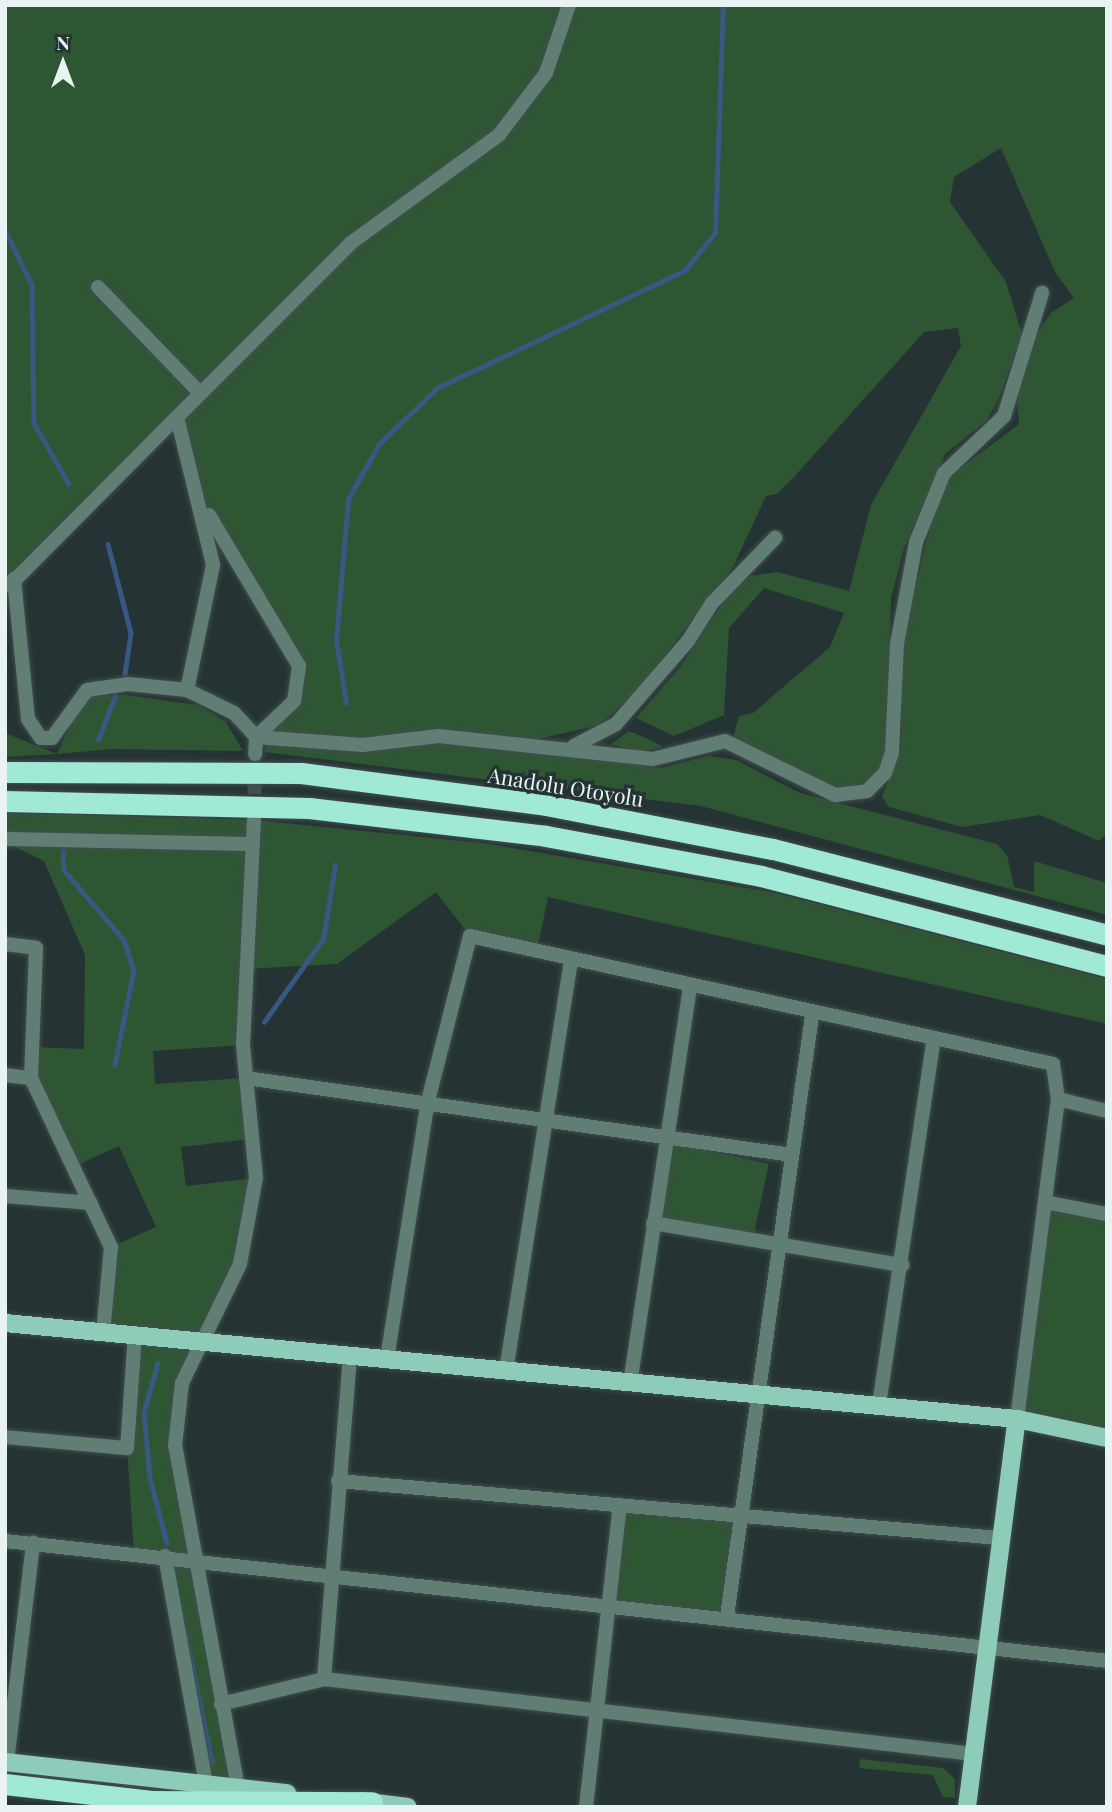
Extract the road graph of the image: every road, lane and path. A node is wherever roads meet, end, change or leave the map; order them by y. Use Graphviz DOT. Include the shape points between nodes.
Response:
graph roads {
  1 [pos="569,5"];
  2 [pos="98,287"];
  3 [pos="1042,293"];
  4 [pos="200,393"];
  5 [pos="177,417"];
  6 [pos="202,505"];
  7 [pos="775,538"];
  8 [pos="14,579"];
  9 [pos="5,592"];
  10 [pos="187,690"];
  11 [pos="256,737"];
  12 [pos="574,746"];
  13 [pos="255,754"];
  14 [pos="5,772"];
  15 [pos="5,801"];
  16 [pos="254,820"];
  17 [pos="5,839"];
  18 [pos="252,844"];
  19 [pos="1107,935"];
  20 [pos="5,944"];
  21 [pos="571,960"];
  22 [pos="1107,966"];
  23 [pos="690,987"];
  24 [pos="812,1016"];
  25 [pos="934,1039"];
  26 [pos="5,1075"];
  27 [pos="31,1078"];
  28 [pos="246,1078"];
  29 [pos="1058,1099"];
  30 [pos="428,1101"];
  31 [pos="1107,1111"];
  32 [pos="547,1119"];
  33 [pos="665,1136"];
  34 [pos="792,1155"];
  35 [pos="5,1196"];
  36 [pos="1045,1202"];
  37 [pos="91,1203"];
  38 [pos="1107,1214"];
  39 [pos="653,1223"];
  40 [pos="779,1243"];
  41 [pos="902,1265"];
  42 [pos="5,1323"];
  43 [pos="103,1333"];
  44 [pos="135,1335"];
  45 [pos="198,1339"];
  46 [pos="350,1356"];
  47 [pos="387,1359"];
  48 [pos="506,1371"];
  49 [pos="630,1384"];
  50 [pos="757,1393"];
  51 [pos="879,1405"];
  52 [pos="1017,1419"];
  53 [pos="5,1437"];
  54 [pos="1107,1438"];
  55 [pos="338,1480"];
  56 [pos="620,1505"];
  57 [pos="741,1516"];
  58 [pos="999,1538"];
  59 [pos="5,1541"];
  60 [pos="33,1543"];
  61 [pos="165,1556"];
  62 [pos="193,1559"];
  63 [pos="331,1572"];
  64 [pos="607,1602"];
  65 [pos="727,1616"];
  66 [pos="986,1646"];
  67 [pos="1107,1661"];
  68 [pos="324,1679"];
  69 [pos="221,1704"];
  70 [pos="597,1711"];
  71 [pos="974,1754"];
  72 [pos="6,1762"];
  73 [pos="5,1784"];
  74 [pos="206,1785"];
  75 [pos="238,1788"];
  76 [pos="146,1801"];
  77 [pos="372,1802"];
  78 [pos="199,1807"];
  79 [pos="408,1807"];
  80 [pos="586,1807"];
  81 [pos="967,1807"];
  1 -- 4 [label="street" via="546,73 499,135 370,227"];
  2 -- 4 [label="street"];
  3 -- 12 [label="street" via="1003,416 944,473 916,542 899,621 892,753 878,783 858,796 835,795 725,741 653,759"];
  4 -- 5 [label="street"];
  5 -- 6 [label="street"];
  5 -- 8 [label="street"];
  6 -- 10 [label="street" via="212,580"];
  6 -- 11 [label="street" via="299,666 293,701"];
  7 -- 12 [label="street" via="712,603 616,724"];
  8 -- 9 [label="street"];
  8 -- 10 [label="street" via="28,719 41,738 52,738 87,690 128,684"];
  10 -- 11 [label="street" via="234,713"];
  11 -- 12 [label="street" via="363,745 420,735"];
  11 -- 13 [label="street"];
  14 -- 19 [label="highway, Anadolu Otoyolu" via="301,774 546,805 774,849"];
  15 -- 22 [label="highway" via="309,808 546,836 787,882"];
  16 -- 18 [label="street"];
  17 -- 18 [label="street"];
  18 -- 28 [label="street"];
  20 -- 27 [label="street" via="36,948"];
  21 -- 23 [label="street"];
  21 -- 30 [label="street" via="470,936"];
  21 -- 32 [label="street"];
  23 -- 24 [label="street"];
  23 -- 33 [label="street"];
  24 -- 25 [label="street"];
  24 -- 34 [label="street"];
  25 -- 29 [label="street" via="1053,1064"];
  25 -- 41 [label="street"];
  26 -- 27 [label="street"];
  27 -- 37 [label="street"];
  28 -- 30 [label="street"];
  28 -- 45 [label="street" via="256,1178 243,1252"];
  29 -- 31 [label="street"];
  29 -- 36 [label="street"];
  30 -- 32 [label="street"];
  30 -- 47 [label="street"];
  32 -- 33 [label="street"];
  32 -- 48 [label="street"];
  33 -- 34 [label="street"];
  33 -- 39 [label="street"];
  34 -- 40 [label="street"];
  35 -- 37 [label="street"];
  36 -- 38 [label="street"];
  36 -- 52 [label="street"];
  37 -- 43 [label="street" via="111,1247"];
  39 -- 40 [label="street"];
  39 -- 49 [label="street"];
  40 -- 41 [label="street"];
  40 -- 50 [label="street"];
  41 -- 51 [label="street"];
  42 -- 43 [label="main road"];
  43 -- 44 [label="main road"];
  44 -- 45 [label="main road"];
  44 -- 53 [label="street" via="128,1448"];
  45 -- 46 [label="main road"];
  45 -- 62 [label="street" via="182,1383 175,1446"];
  46 -- 47 [label="main road"];
  46 -- 55 [label="street"];
  47 -- 48 [label="main road"];
  48 -- 49 [label="main road"];
  49 -- 50 [label="main road"];
  50 -- 51 [label="main road"];
  50 -- 57 [label="street"];
  51 -- 52 [label="main road"];
  52 -- 54 [label="main road"];
  52 -- 58 [label="main road"];
  55 -- 56 [label="street"];
  55 -- 63 [label="street"];
  56 -- 57 [label="street"];
  56 -- 64 [label="street"];
  57 -- 58 [label="street"];
  57 -- 65 [label="street"];
  58 -- 66 [label="main road"];
  59 -- 60 [label="street"];
  60 -- 61 [label="street"];
  60 -- 72 [label="street"];
  61 -- 62 [label="street"];
  61 -- 74 [label="street"];
  62 -- 63 [label="street"];
  62 -- 69 [label="street"];
  63 -- 64 [label="street"];
  63 -- 68 [label="street"];
  64 -- 65 [label="street"];
  64 -- 70 [label="street"];
  65 -- 66 [label="street"];
  66 -- 67 [label="street"];
  66 -- 71 [label="main road"];
  68 -- 69 [label="street"];
  68 -- 70 [label="street"];
  69 -- 75 [label="street"];
  70 -- 71 [label="street"];
  70 -- 80 [label="street"];
  71 -- 81 [label="main road"];
  72 -- 74 [label="main road"];
  73 -- 76 [label="highway"];
  74 -- 75 [label="main road"];
  75 -- 77 [label="main road"];
  76 -- 77 [label="highway"];
  76 -- 78 [label="highway"];
  77 -- 79 [label="main road"];
}
